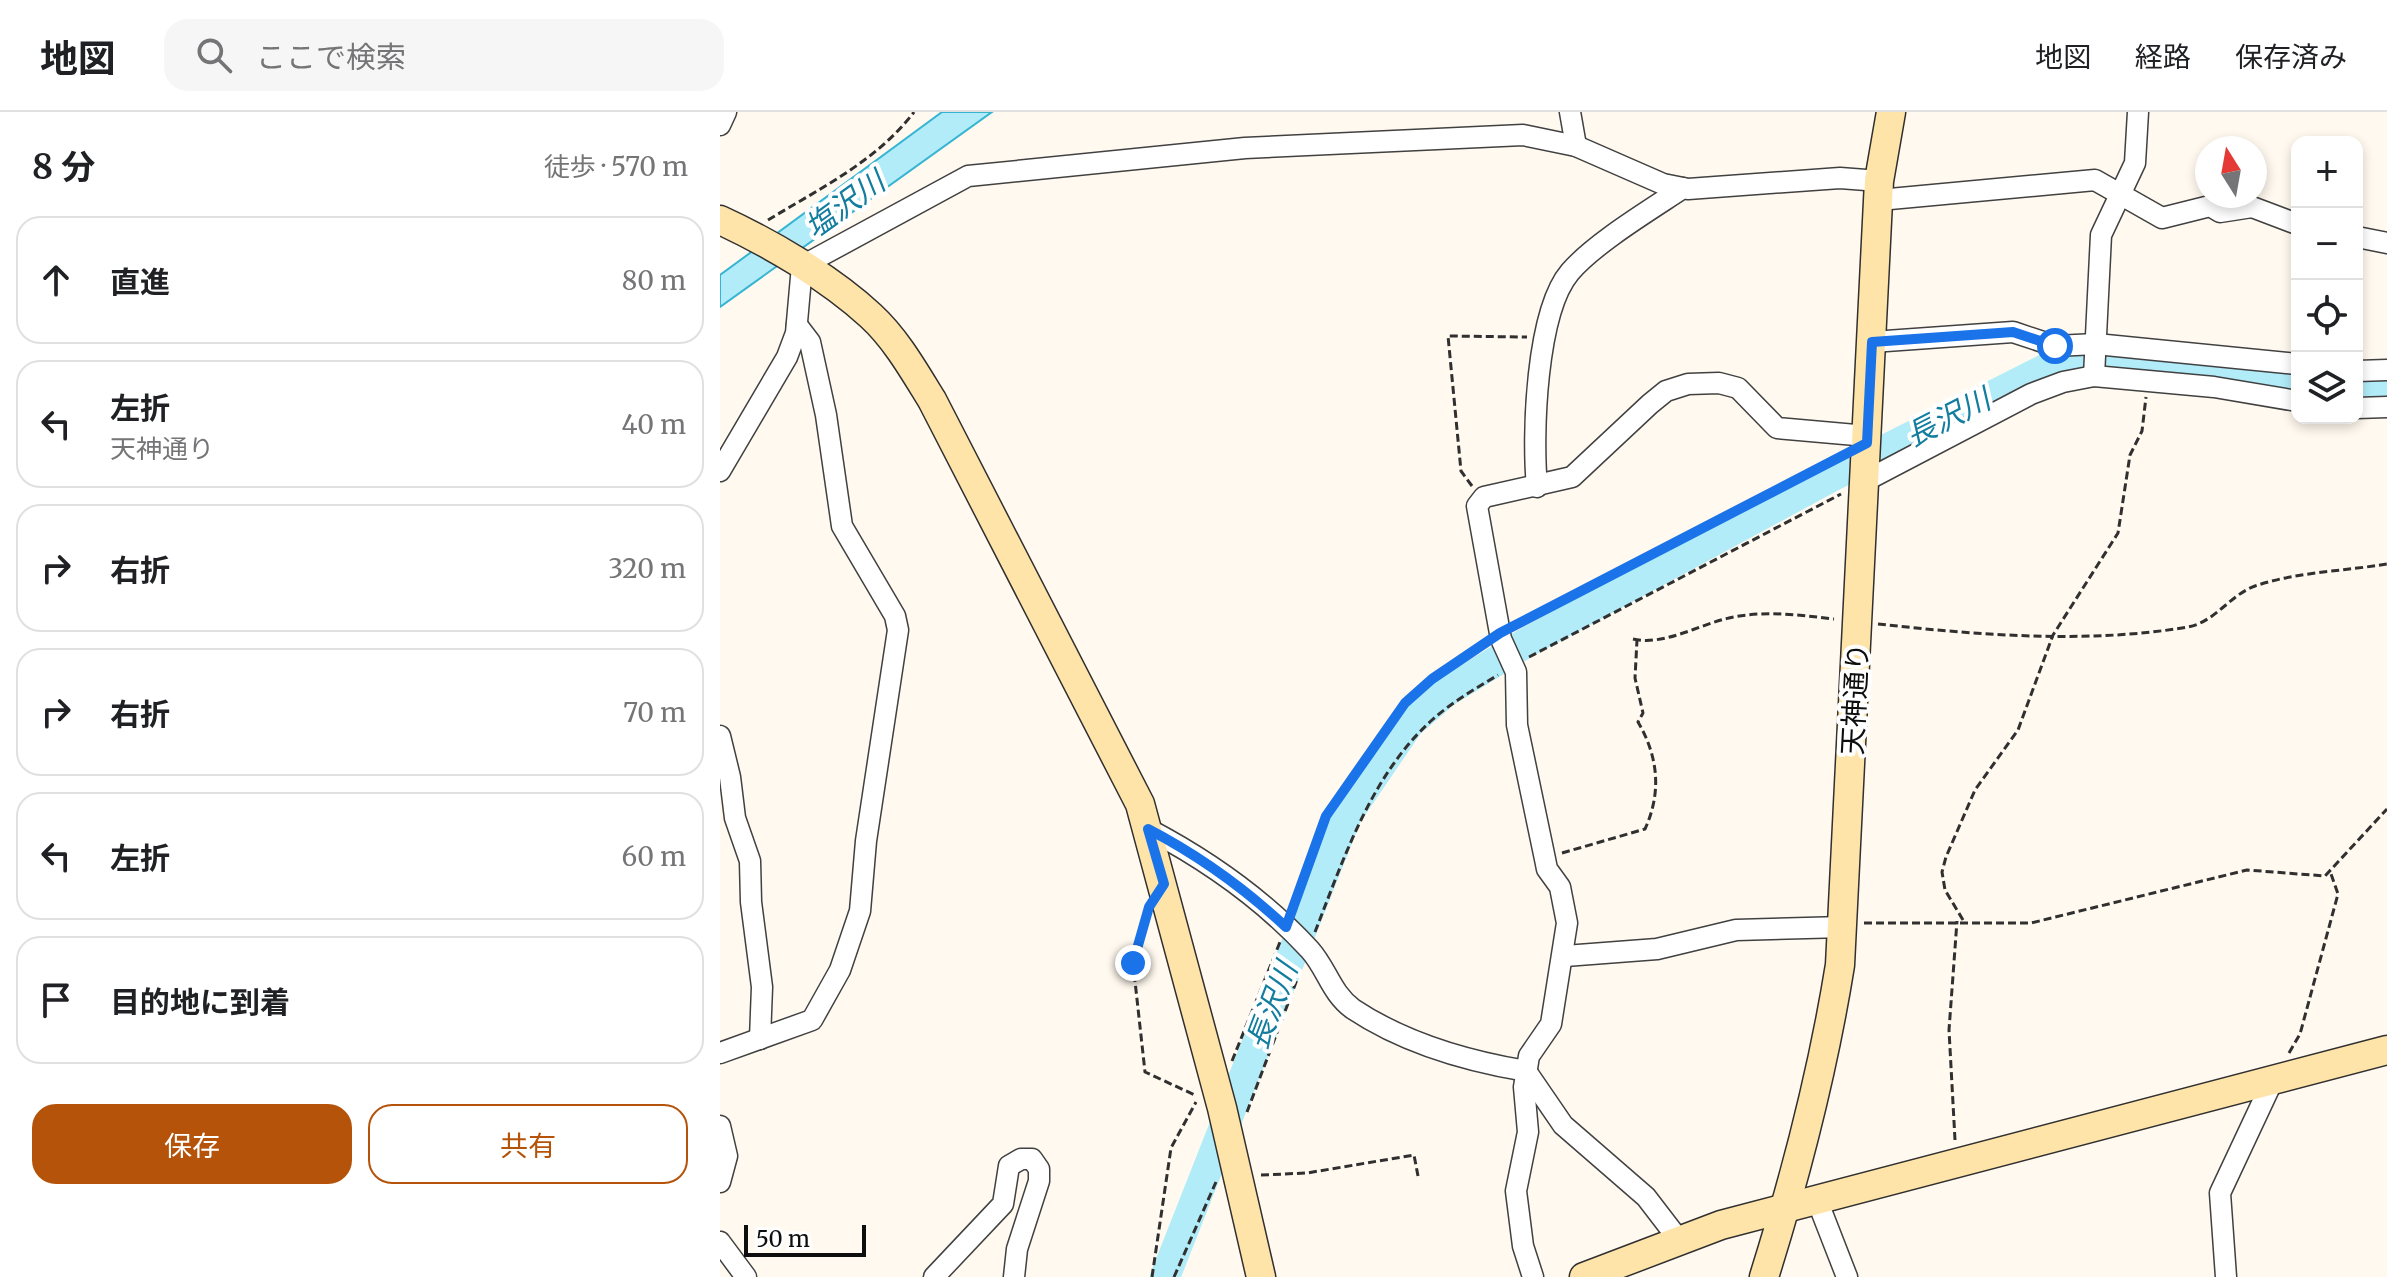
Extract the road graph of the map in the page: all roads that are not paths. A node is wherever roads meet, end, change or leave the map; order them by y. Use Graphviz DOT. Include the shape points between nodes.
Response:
graph roads {
  1 [pos="726,112"];
  2 [pos="1570,112"];
  3 [pos="1891,112"];
  4 [pos="2138,112"];
  5 [pos="720,125"];
  6 [pos="1576,146"];
  7 [pos="1683,188"];
  8 [pos="1879,191"];
  9 [pos="2121,192"];
  10 [pos="2291,222"];
  11 [pos="734,226"];
  12 [pos="2363,238"];
  13 [pos="2387,243"];
  14 [pos="796,262"];
  15 [pos="797,325"];
  16 [pos="1872,342"];
  17 [pos="2096,345"];
  18 [pos="2291,363"];
  19 [pos="2387,370"];
  20 [pos="2363,371"];
  21 [pos="2094,376"];
  22 [pos="2291,400"];
  23 [pos="2387,407"];
  24 [pos="2363,408"];
  25 [pos="1867,441"];
  26 [pos="720,471"];
  27 [pos="1865,480"];
  28 [pos="1537,487"];
  29 [pos="720,736"];
  30 [pos="1148,829"];
  31 [pos="1844,925"];
  32 [pos="1565,956"];
  33 [pos="760,1039"];
  34 [pos="2387,1050"];
  35 [pos="720,1053"];
  36 [pos="1526,1071"];
  37 [pos="2273,1080"];
  38 [pos="720,1126"];
  39 [pos="720,1182"];
  40 [pos="1817,1200"];
  41 [pos="1785,1209"];
  42 [pos="1679,1240"];
  43 [pos="720,1242"];
  44 [pos="746,1277"];
  45 [pos="934,1277"];
  46 [pos="1014,1277"];
  47 [pos="1261,1277"];
  48 [pos="1533,1277"];
  49 [pos="1584,1277"];
  50 [pos="1764,1277"];
  51 [pos="1847,1277"];
  52 [pos="2226,1277"];
  1 -- 5 [label="street"];
  2 -- 6 [label="street"];
  3 -- 8 [label="street, 天神通り"];
  4 -- 9 [label="street" via="2135,163"];
  6 -- 7 [label="street"];
  6 -- 14 [label="street" via="1508,136 1245,148 992,171 941,188"];
  7 -- 8 [label="street" via="1840,178"];
  7 -- 28 [label="street" via="1571,270 1554,294 1535,425"];
  8 -- 9 [label="street" via="2095,180"];
  8 -- 16 [label="street, 天神通り"];
  9 -- 10 [label="street" via="2162,218 2210,206 2220,212 2252,207"];
  9 -- 17 [label="street" via="2101,235"];
  11 -- 14 [label="street"];
  12 -- 13 [label="street"];
  14 -- 15 [label="street"];
  14 -- 30 [label="street" via="871,316 932,400 1120,761"];
  15 -- 26 [label="street" via="787,357"];
  15 -- 33 [label="street" via="810,342 846,537 895,616 898,630 860,911 840,970 812,1020"];
  16 -- 17 [label="street" via="2013,332 2055,346"];
  16 -- 25 [label="street, 天神通り"];
  17 -- 18 [label="street"];
  17 -- 21 [label="street"];
  19 -- 20 [label="street"];
  21 -- 22 [label="street"];
  21 -- 27 [label="street" via="2031,394"];
  23 -- 24 [label="street"];
  25 -- 27 [label="street, 天神通り"];
  25 -- 28 [label="street" via="1777,428 1738,388 1688,384 1666,391 1572,477"];
  27 -- 31 [label="street, 天神通り"];
  28 -- 32 [label="street" via="1481,500 1477,517 1501,636 1513,665 1517,725 1547,869 1560,887 1567,923"];
  29 -- 33 [label="street" via="735,818 750,861 762,987"];
  30 -- 36 [label="street" via="1201,856 1241,885 1308,949 1334,992 1354,1009 1434,1048"];
  30 -- 47 [label="street" via="1221,1102"];
  31 -- 32 [label="street" via="1736,930 1657,949"];
  31 -- 41 [label="street, 天神通り" via="1828,1038"];
  32 -- 36 [label="street" via="1551,1024 1529,1056"];
  33 -- 35 [label="street"];
  34 -- 37 [label="street"];
  36 -- 42 [label="street" via="1563,1125 1646,1197"];
  36 -- 48 [label="street" via="1528,1132 1516,1191"];
  37 -- 40 [label="street"];
  37 -- 52 [label="street" via="2220,1193"];
  38 -- 39 [label="street" via="727,1156"];
  40 -- 41 [label="street"];
  40 -- 51 [label="street"];
  41 -- 42 [label="street"];
  41 -- 50 [label="street, 天神通り"];
  42 -- 49 [label="street"];
  43 -- 44 [label="street"];
  45 -- 46 [label="street" via="1003,1204 1009,1166 1032,1159 1039,1181 1017,1249"];
}
